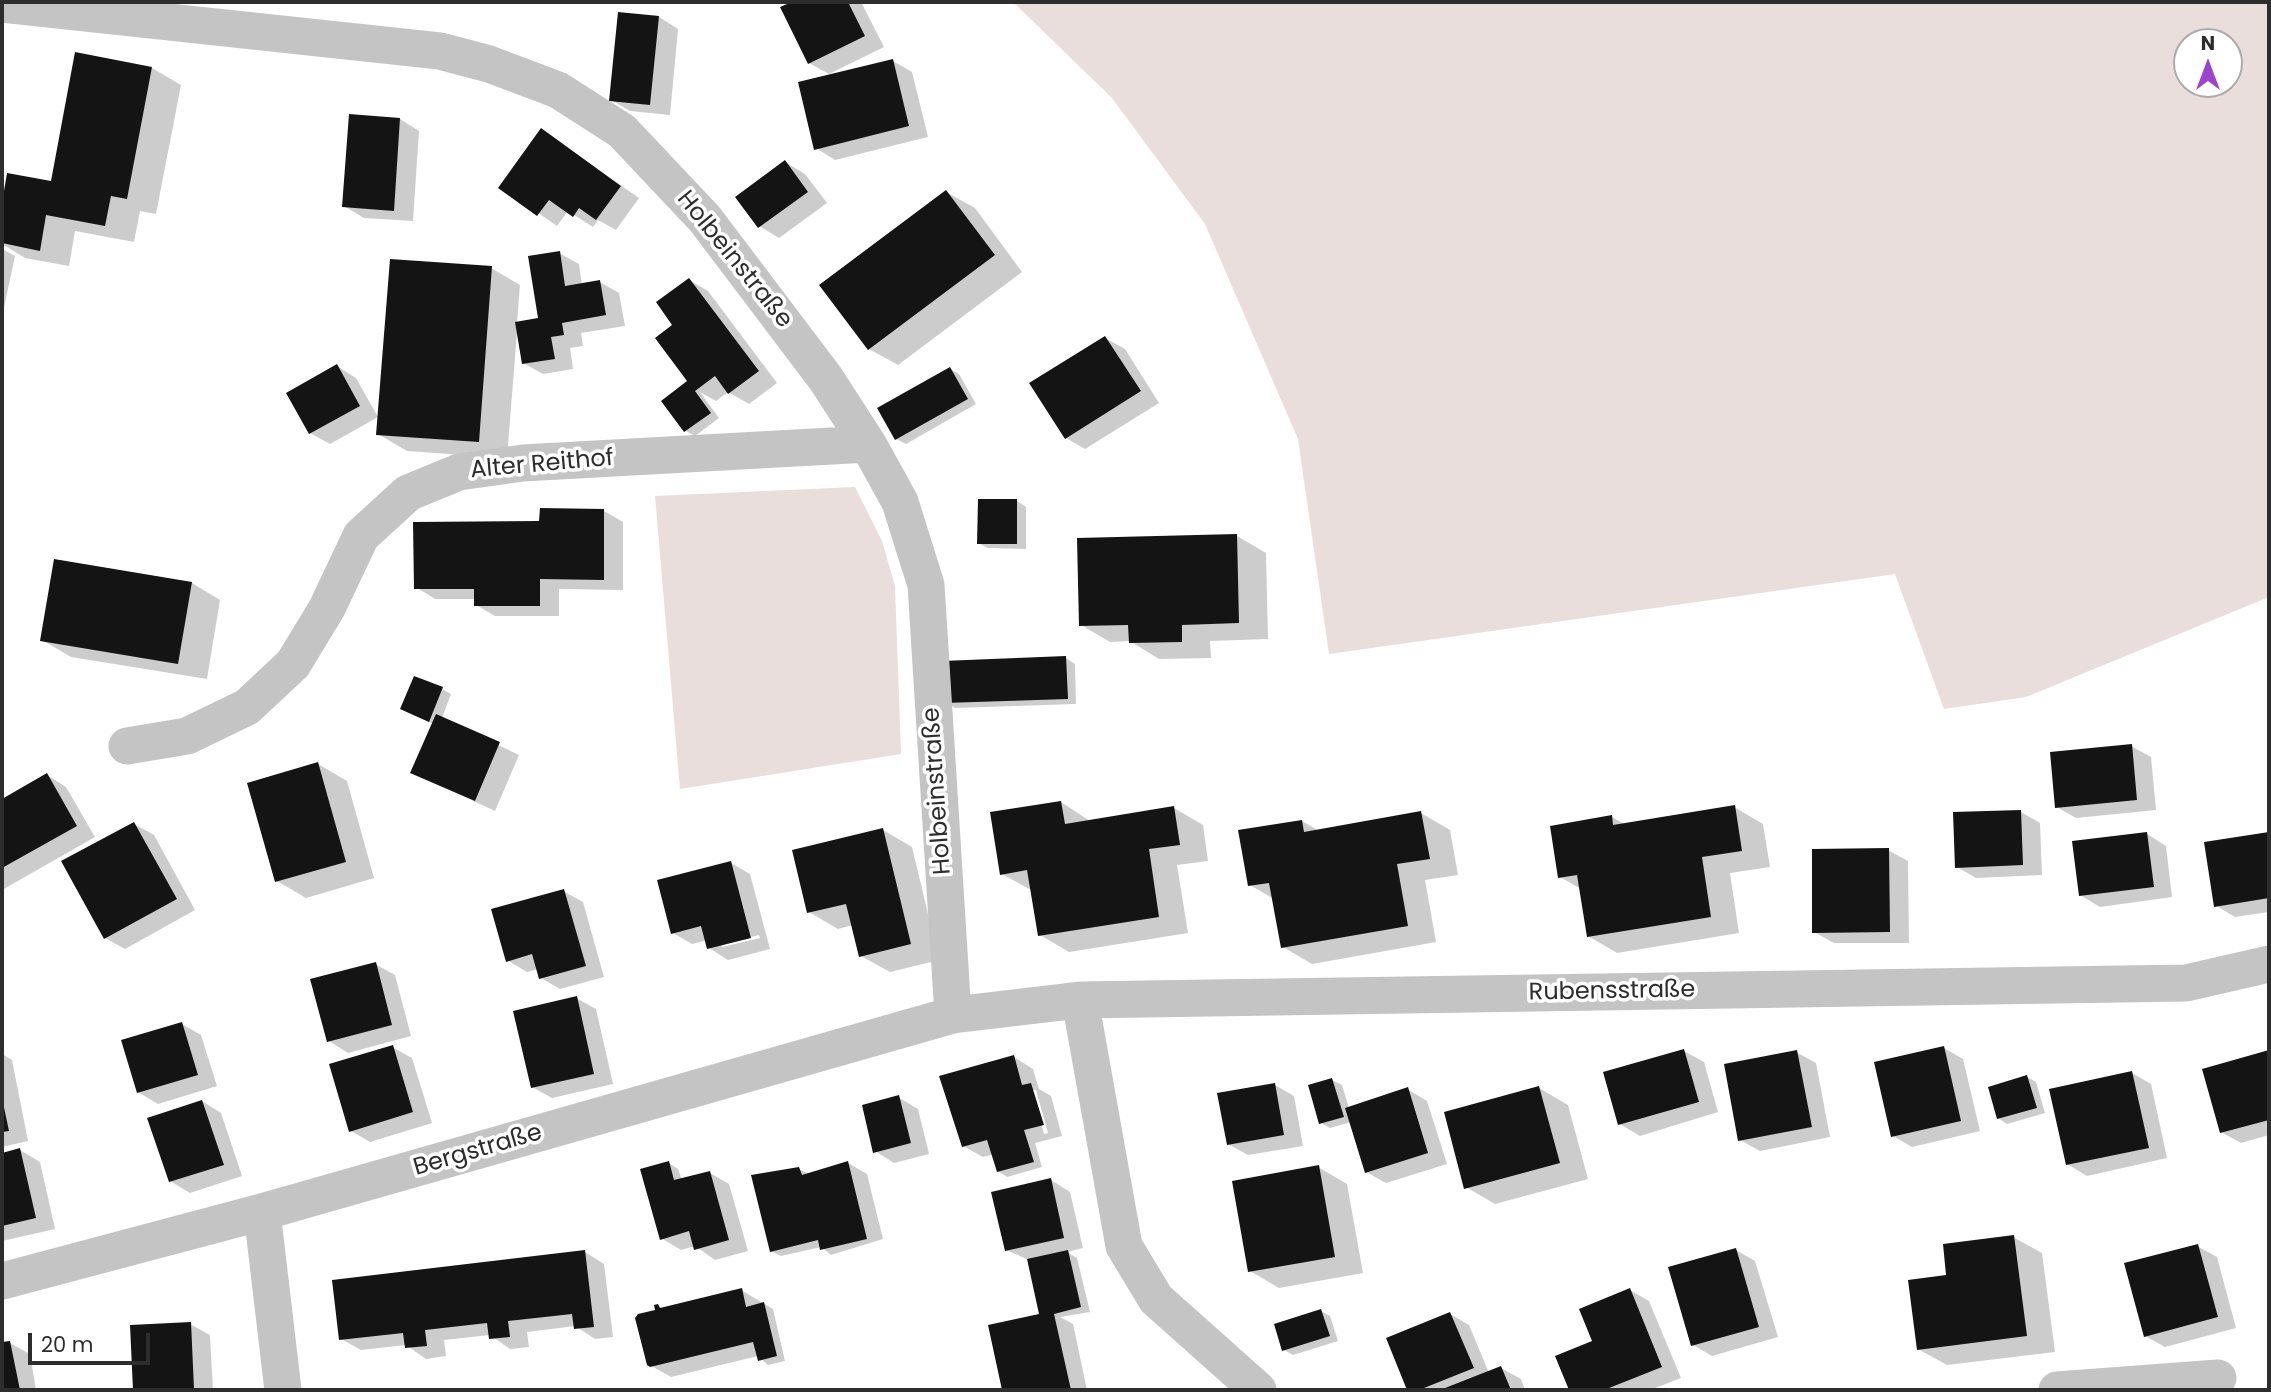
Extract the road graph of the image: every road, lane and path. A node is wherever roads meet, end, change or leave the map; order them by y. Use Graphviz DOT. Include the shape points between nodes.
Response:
graph roads {
  1 [pos="2,4"];
  2 [pos="868,444"];
  3 [pos="127,746"];
  4 [pos="2269,964"];
  5 [pos="1080,1000"];
  6 [pos="953,1015"];
  7 [pos="262,1212"];
  8 [pos="2,1281"];
  9 [pos="2217,1378"];
  10 [pos="283,1390"];
  11 [pos="1258,1390"];
  12 [pos="2057,1390"];
  1 -- 2 [label="street, Holbeinstraße" via="440,51 558,90 622,131 705,219 812,359"];
  2 -- 3 [label="street, Alter Reithof" via="523,463 459,472 408,493 361,536 327,608 293,664 247,707 187,736"];
  2 -- 6 [label="street, Holbeinstraße" via="900,502 926,585"];
  4 -- 5 [label="street, Rubensstraße" via="2186,983"];
  5 -- 6 [label="street, Rubensstraße"];
  5 -- 11 [label="street" via="1125,1246 1156,1299"];
  6 -- 7 [label="street, Bergstraße"];
  7 -- 8 [label="street, Bergstraße"];
  7 -- 10 [label="street"];
  9 -- 12 [label="street"];
}
